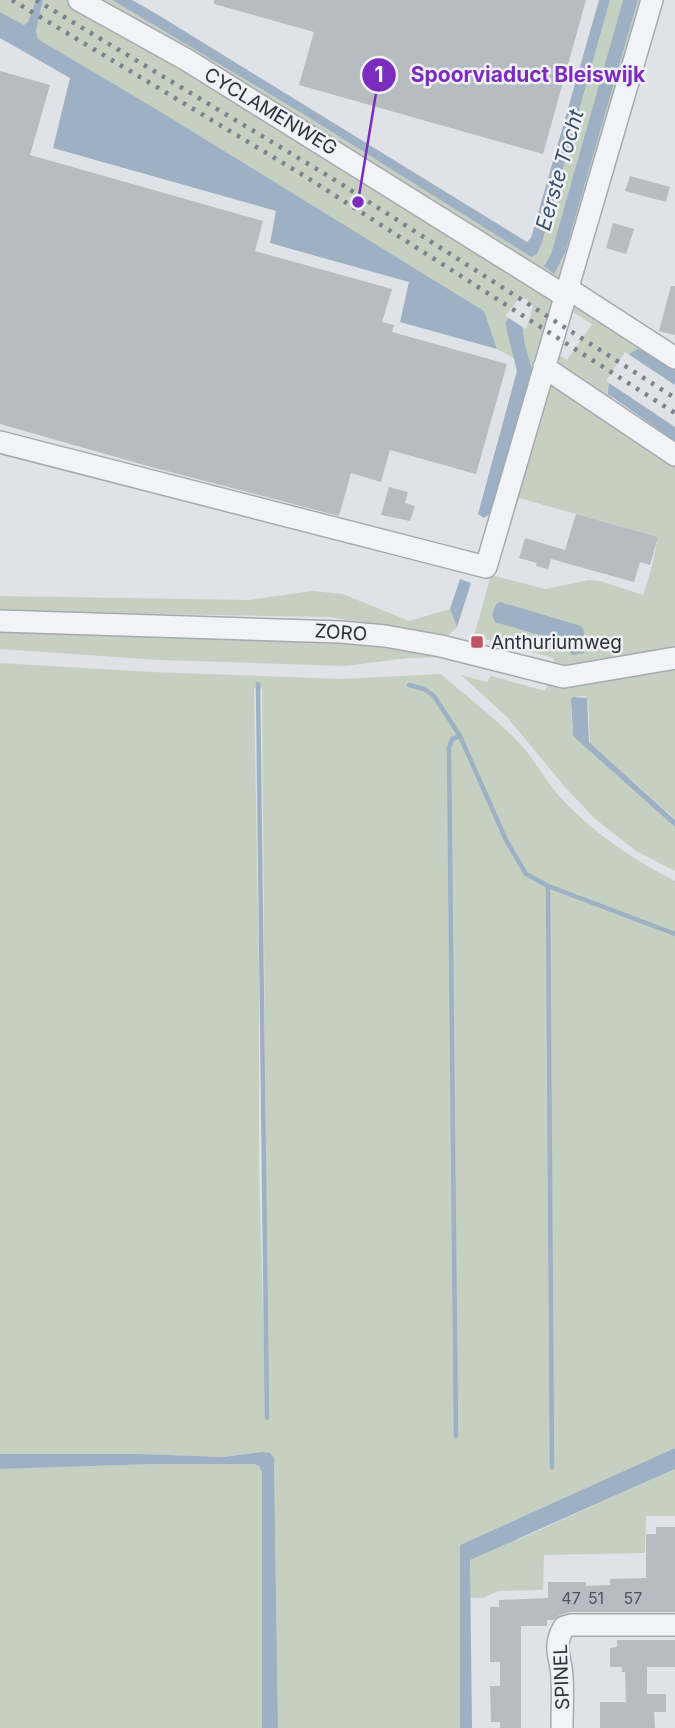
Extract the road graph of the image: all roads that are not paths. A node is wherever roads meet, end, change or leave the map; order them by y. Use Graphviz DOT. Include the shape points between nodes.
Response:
graph roads {
  1 [pos="79,0"];
  2 [pos="652,0"];
  3 [pos="566,292"];
  4 [pos="675,358"];
  5 [pos="544,367"];
  6 [pos="0,442"];
  7 [pos="675,455"];
  8 [pos="0,621"];
  9 [pos="675,658"];
  10 [pos="675,1625"];
  11 [pos="562,1728"];
  1 -- 3 [label="street, CYCLAMENWEG" via="157,42"];
  2 -- 3 [label="street"];
  3 -- 4 [label="street, CYCLAMENWEG"];
  3 -- 5 [label="street"];
  5 -- 6 [label="street" via="486,567"];
  5 -- 7 [label="street"];
  8 -- 9 [label="street, ZORO" via="352,633 441,646 564,677"];
  10 -- 11 [label="street, SPINEL" via="564,1627 558,1636 557,1654 562,1673"];
}
